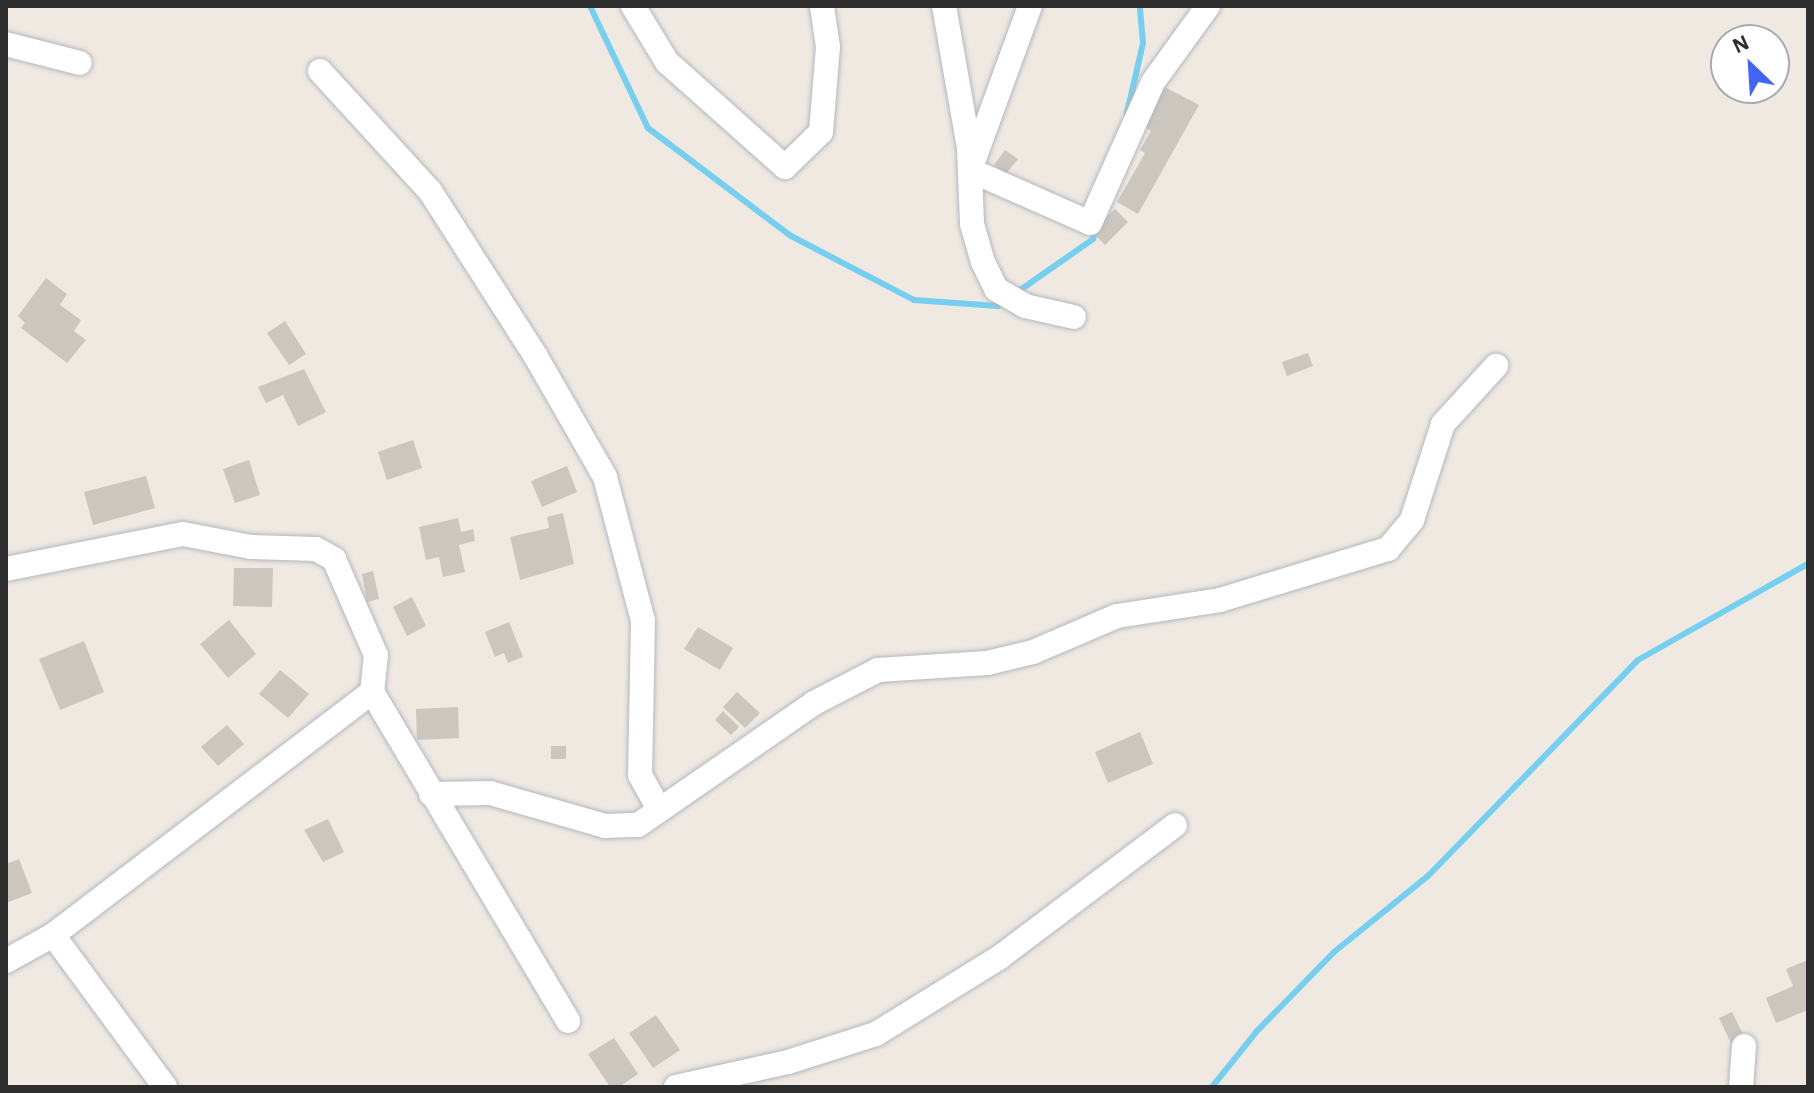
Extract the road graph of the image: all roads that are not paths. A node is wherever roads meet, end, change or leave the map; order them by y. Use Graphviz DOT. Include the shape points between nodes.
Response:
graph roads {
  1 [pos="633,6"];
  2 [pos="822,6"];
  3 [pos="944,6"];
  4 [pos="1030,6"];
  5 [pos="1208,6"];
  6 [pos="6,44"];
  7 [pos="80,63"];
  8 [pos="320,71"];
  9 [pos="970,170"];
  10 [pos="1074,317"];
  11 [pos="1496,366"];
  12 [pos="6,569"];
  13 [pos="372,692"];
  14 [pos="431,794"];
  15 [pos="659,809"];
  16 [pos="1175,825"];
  17 [pos="53,935"];
  18 [pos="6,961"];
  19 [pos="568,1021"];
  20 [pos="1744,1046"];
  21 [pos="165,1087"];
  22 [pos="676,1087"];
  23 [pos="1741,1087"];
  1 -- 2 [label="street" via="667,62 785,167 821,132 828,47"];
  3 -- 9 [label="street"];
  4 -- 9 [label="street"];
  5 -- 9 [label="street" via="1153,82 1090,223"];
  6 -- 7 [label="street"];
  8 -- 15 [label="street" via="430,191 605,477 643,621 640,775"];
  9 -- 10 [label="street" via="972,224 996,289 1025,306"];
  11 -- 15 [label="street" via="1443,424 1412,520 1388,549 1220,600 1117,616 1033,652 878,670 814,703"];
  12 -- 13 [label="street" via="183,534 251,547 316,549 334,559 368,626 376,655"];
  13 -- 14 [label="street"];
  13 -- 17 [label="street"];
  14 -- 15 [label="street" via="490,793 605,826 638,825"];
  14 -- 19 [label="street"];
  16 -- 22 [label="street" via="1000,957 876,1034 788,1062"];
  17 -- 18 [label="street"];
  17 -- 21 [label="street"];
  20 -- 23 [label="street"];
}
